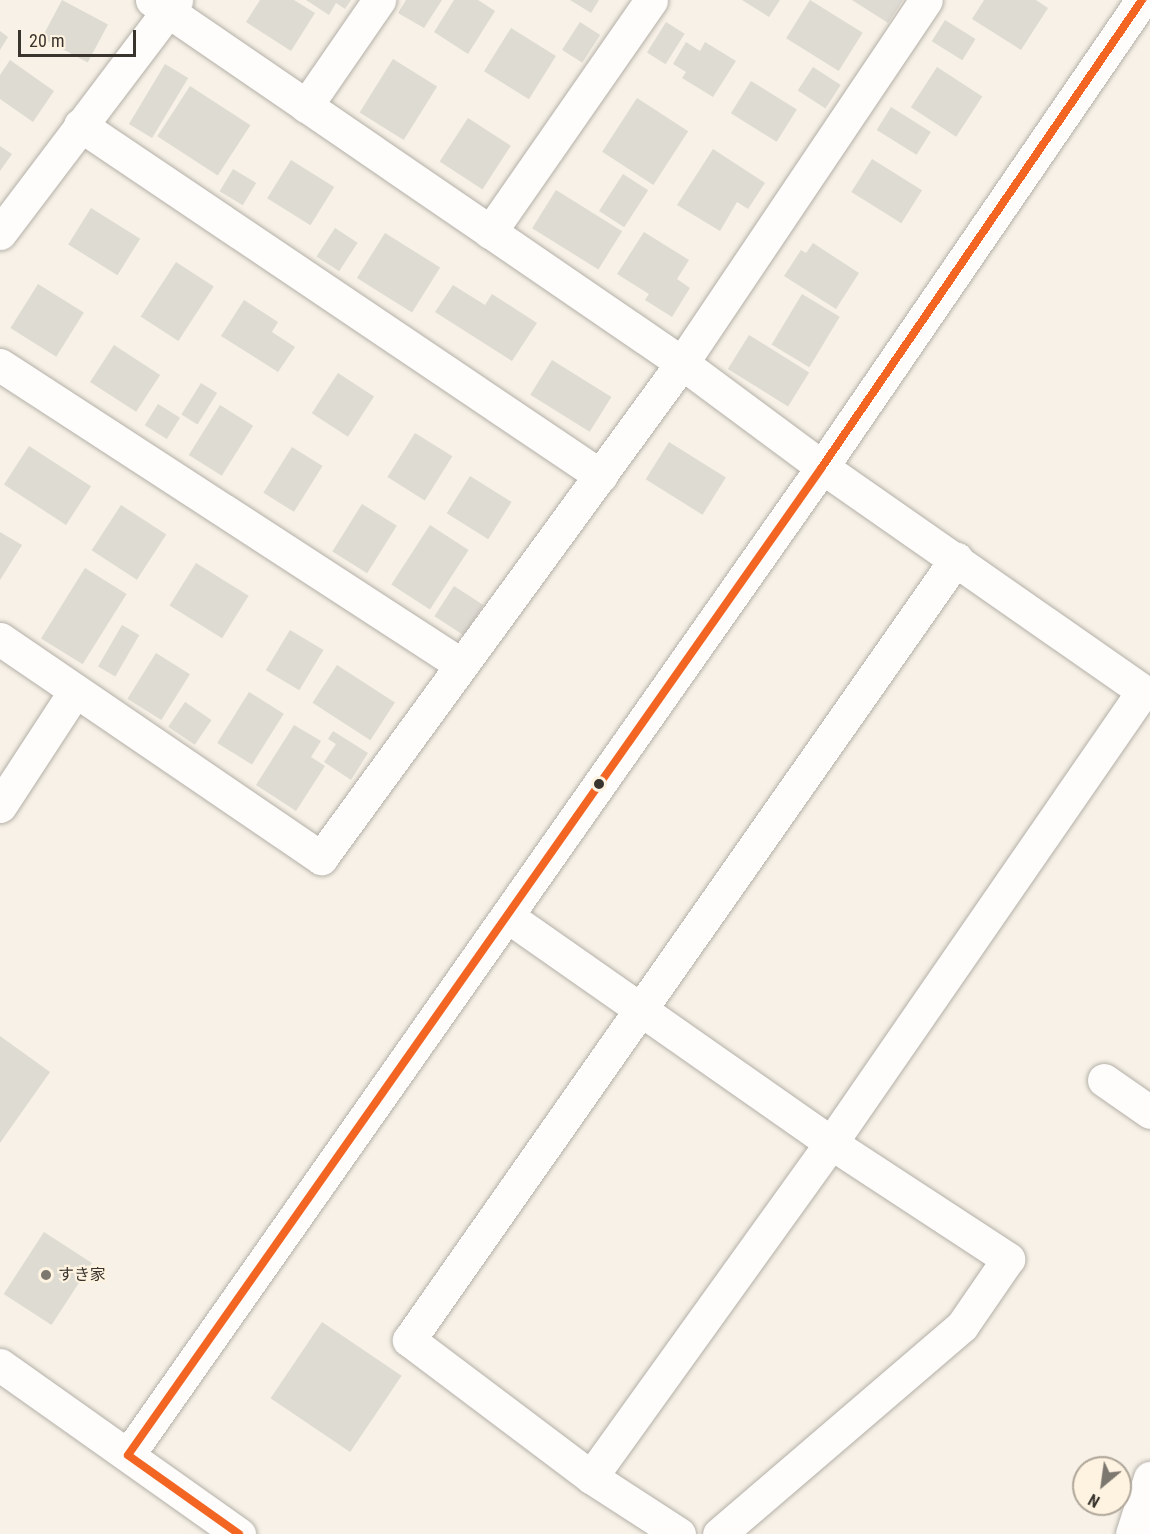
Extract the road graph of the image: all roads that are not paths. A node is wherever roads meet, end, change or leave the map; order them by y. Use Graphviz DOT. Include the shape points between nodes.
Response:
graph roads {
  1 [pos="379,0"];
  2 [pos="651,0"];
  3 [pos="926,0"];
  4 [pos="1142,0"];
  5 [pos="165,4"];
  6 [pos="306,106"];
  7 [pos="80,125"];
  8 [pos="490,232"];
  9 [pos="0,233"];
  10 [pos="682,363"];
  11 [pos="0,365"];
  12 [pos="822,467"];
  13 [pos="601,476"];
  14 [pos="956,559"];
  15 [pos="0,639"];
  16 [pos="460,664"];
  17 [pos="75,691"];
  18 [pos="0,806"];
  19 [pos="507,916"];
  20 [pos="640,1009"];
  21 [pos="1104,1080"];
  22 [pos="1150,1112"];
  23 [pos="831,1143"];
  24 [pos="0,1365"];
  25 [pos="128,1455"];
  26 [pos="591,1478"];
  27 [pos="1150,1478"];
  28 [pos="239,1534"];
  29 [pos="679,1534"];
  30 [pos="719,1534"];
  31 [pos="1132,1534"];
  1 -- 6 [label="street"];
  2 -- 8 [label="street"];
  3 -- 10 [label="street"];
  4 -- 12 [label="street"];
  5 -- 6 [label="street"];
  5 -- 7 [label="street"];
  6 -- 8 [label="street"];
  7 -- 9 [label="street"];
  7 -- 13 [label="street"];
  8 -- 10 [label="street"];
  10 -- 12 [label="street"];
  10 -- 13 [label="street"];
  11 -- 16 [label="street"];
  12 -- 14 [label="street"];
  12 -- 19 [label="street"];
  13 -- 16 [label="street"];
  14 -- 20 [label="street"];
  14 -- 23 [label="street" via="1143,691"];
  15 -- 17 [label="street"];
  16 -- 17 [label="street" via="321,858"];
  17 -- 18 [label="street"];
  19 -- 20 [label="street"];
  19 -- 25 [label="street"];
  20 -- 23 [label="street"];
  20 -- 26 [label="street" via="409,1340"];
  21 -- 22 [label="street"];
  23 -- 26 [label="street"];
  23 -- 30 [label="street" via="1008,1259 962,1326"];
  24 -- 25 [label="street"];
  25 -- 28 [label="street"];
  26 -- 29 [label="street"];
  27 -- 31 [label="street"];
}
